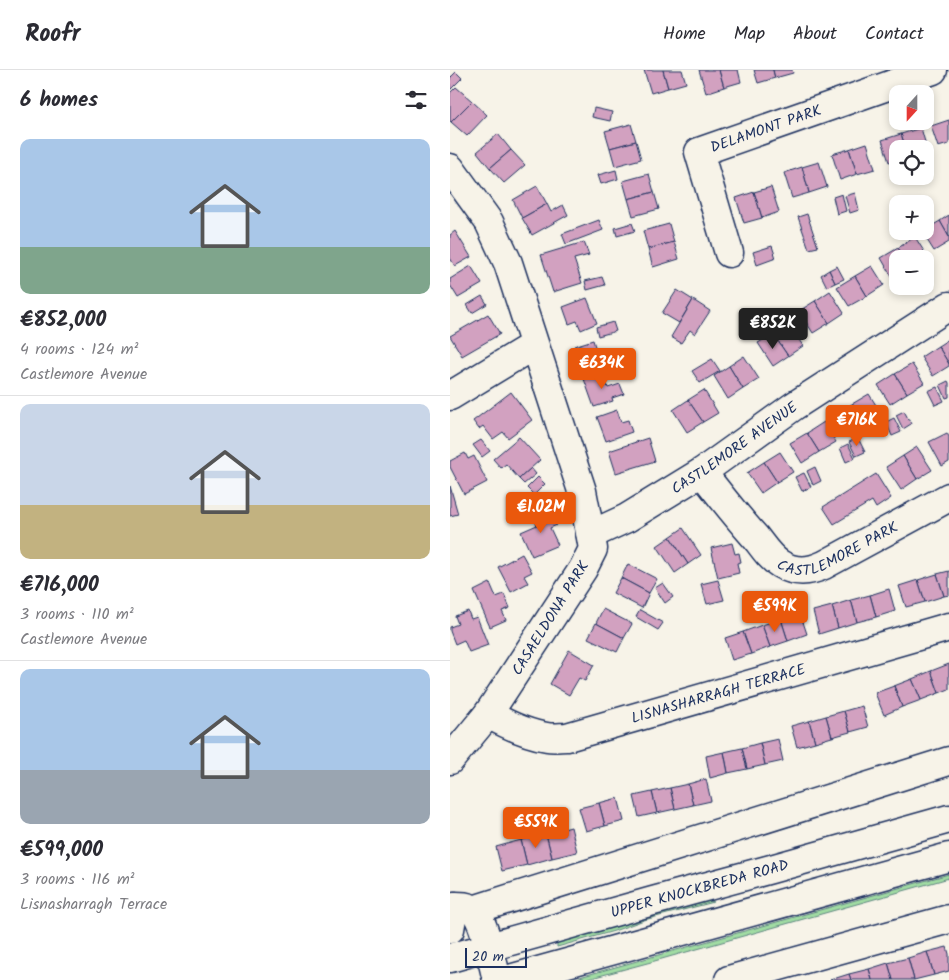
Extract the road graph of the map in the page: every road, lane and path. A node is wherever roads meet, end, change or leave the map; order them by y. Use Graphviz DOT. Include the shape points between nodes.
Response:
graph roads {
  1 [pos="933,70"];
  2 [pos="450,168"];
  3 [pos="729,253"];
  4 [pos="949,306"];
  5 [pos="534,345"];
  6 [pos="450,396"];
  7 [pos="702,472"];
  8 [pos="949,497"];
  9 [pos="590,532"];
  10 [pos="949,627"];
  11 [pos="488,714"];
  12 [pos="454,747"];
  13 [pos="949,761"];
  14 [pos="949,819"];
  15 [pos="949,857"];
  16 [pos="457,912"];
  17 [pos="949,919"];
  18 [pos="488,947"];
  19 [pos="450,958"];
  20 [pos="497,980"];
  21 [pos="506,980"];
  22 [pos="729,980"];
  1 -- 3 [label="main road, DELAMONT PARK" via="699,152"];
  2 -- 5 [label="main road, CASAELDONA PARK" via="493,230 508,263"];
  4 -- 7 [label="main road, CASTLEMORE AVENUE" via="794,406"];
  5 -- 6 [label="main road"];
  5 -- 9 [label="main road, CASAELDONA PARK" via="582,492"];
  7 -- 8 [label="main road, CASTLEMORE PARK" via="773,559 781,565 803,571 824,565"];
  7 -- 9 [label="main road, CASTLEMORE AVENUE" via="628,518"];
  9 -- 11 [label="main road, CASAELDONA PARK" via="592,549 583,569"];
  10 -- 11 [label="main road, LISNASHARRAGH TERRACE" via="567,737 548,737 523,730"];
  11 -- 12 [label="main road, CASAELDONA PARK"];
  13 -- 16 [label="main road"];
  14 -- 18 [label="main road, UPPER KNOCKBREDA ROAD"];
  15 -- 21 [label="main road"];
  16 -- 18 [label="main road" via="480,919"];
  17 -- 22 [label="main road"];
  18 -- 19 [label="main road, UPPER KNOCKBREDA ROAD"];
  18 -- 20 [label="main road"];
}
